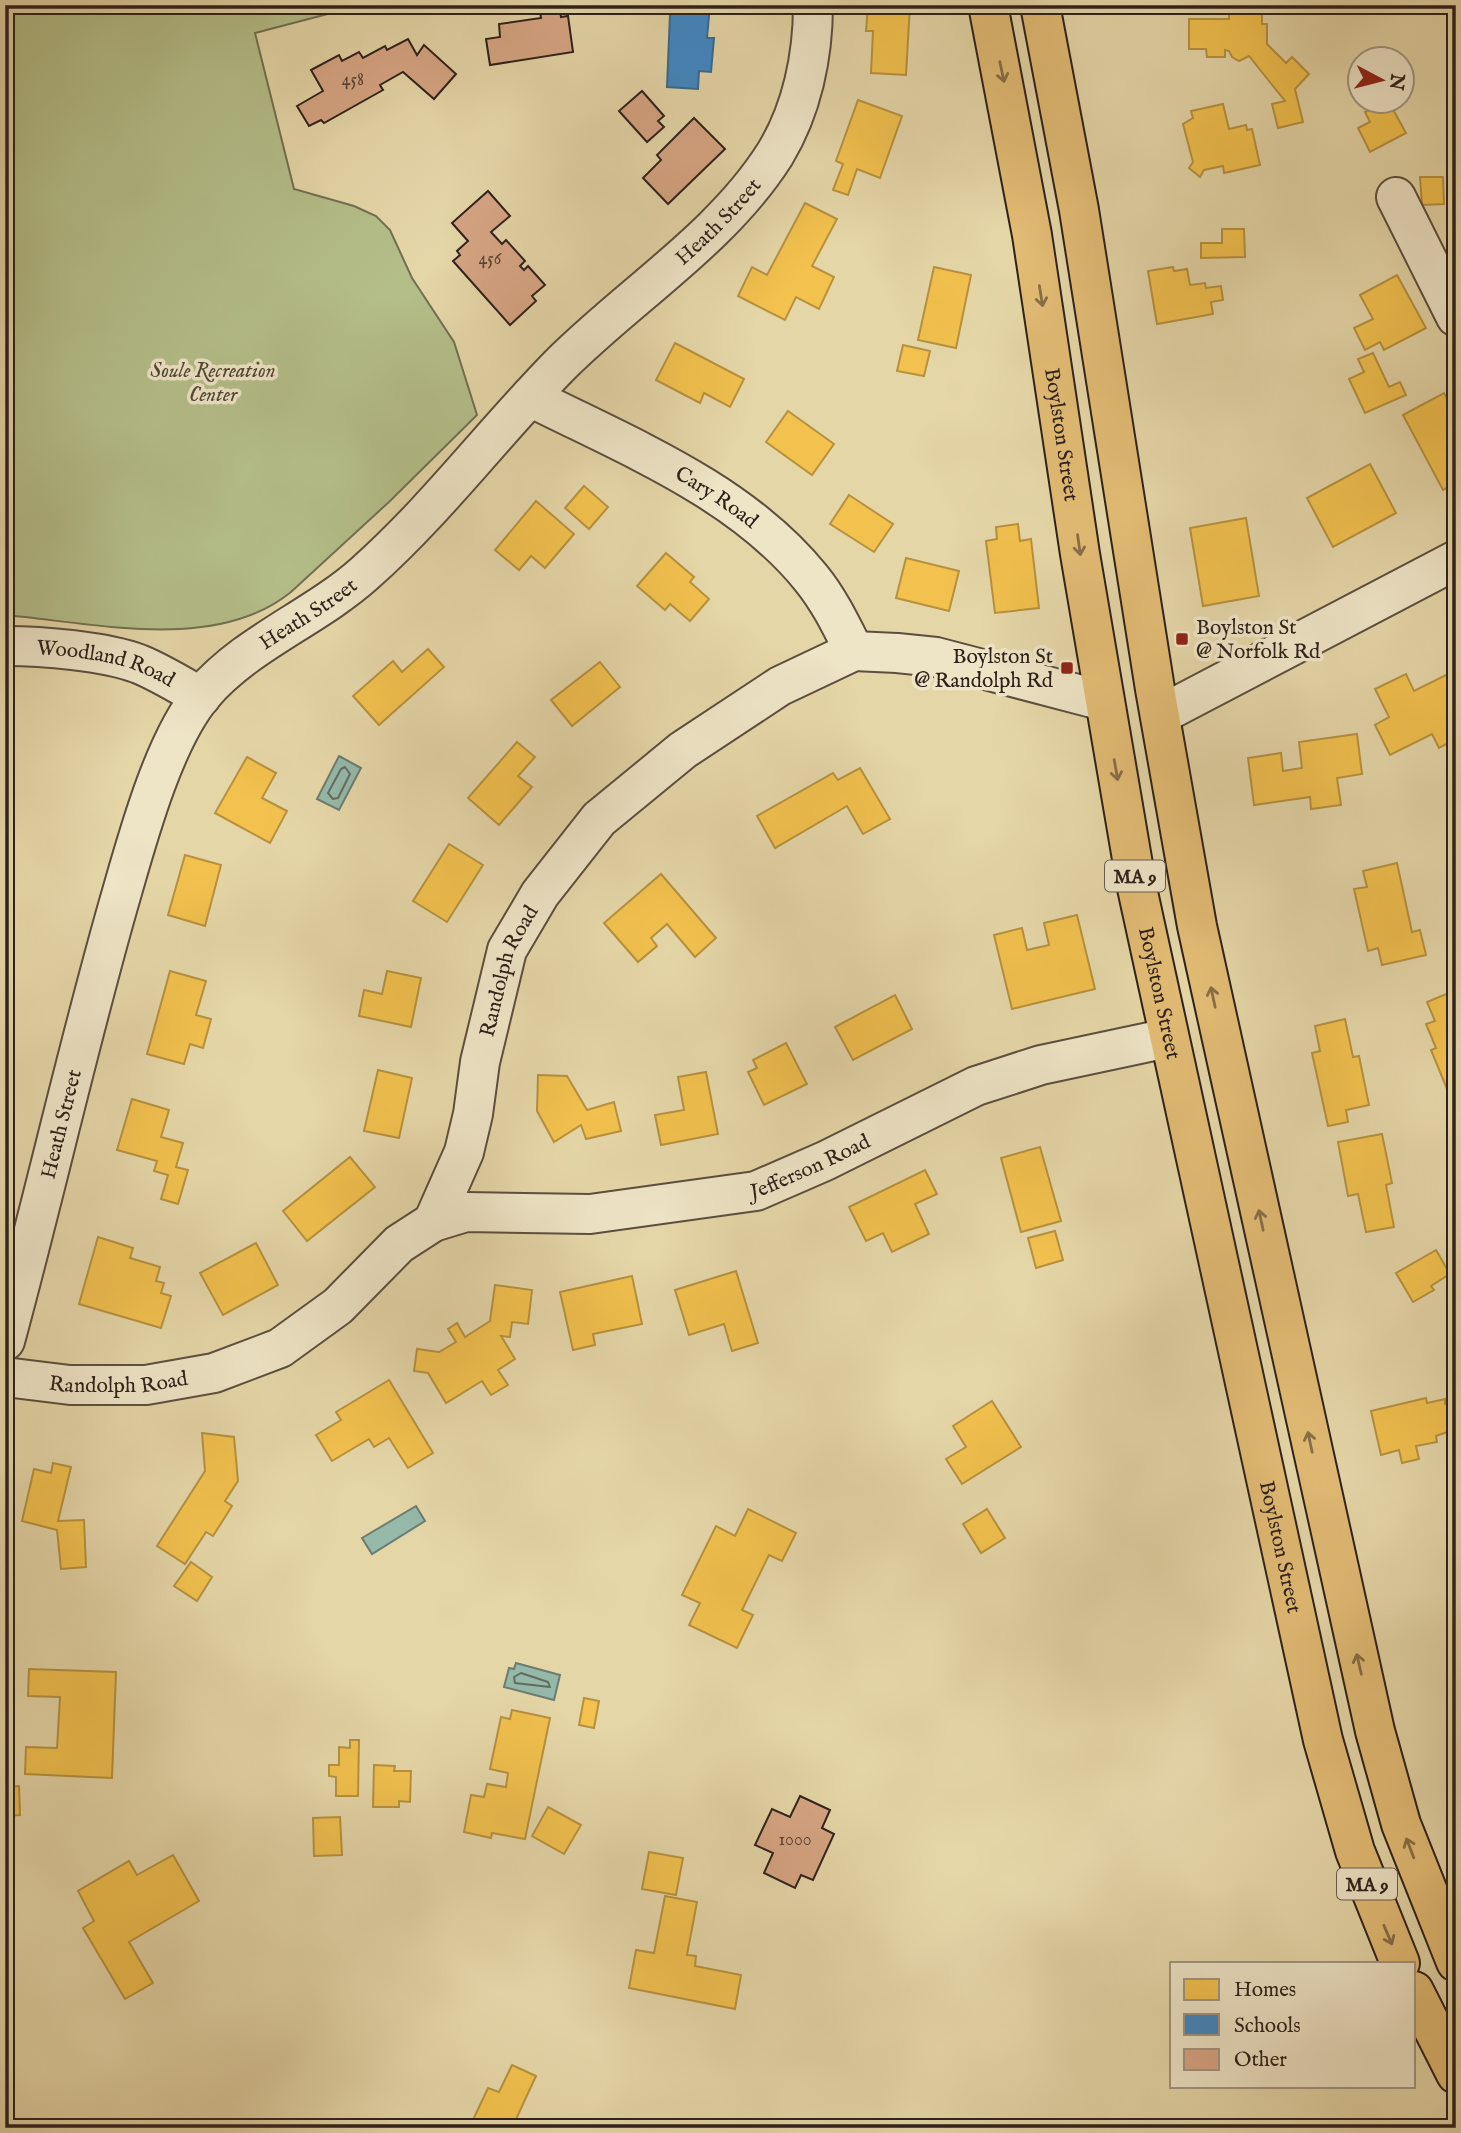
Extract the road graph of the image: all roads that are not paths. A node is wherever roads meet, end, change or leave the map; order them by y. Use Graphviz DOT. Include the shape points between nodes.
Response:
graph roads {
  1 [pos="813,5"];
  2 [pos="988,5"];
  3 [pos="1040,5"];
  4 [pos="1396,197"];
  5 [pos="1456,317"];
  6 [pos="530,397"];
  7 [pos="1456,560"];
  8 [pos="5,646"];
  9 [pos="853,651"];
  10 [pos="201,697"];
  11 [pos="1104,701"];
  12 [pos="1160,715"];
  13 [pos="1168,1038"];
  14 [pos="433,1222"];
  15 [pos="5,1341"];
  16 [pos="5,1377"];
  17 [pos="1400,1962"];
  18 [pos="1456,1962"];
  19 [pos="1416,1995"];
  20 [pos="1456,2074"];
  1 -- 6 [label="street, Heath Street" via="811,44 800,96 786,134 755,182"];
  2 -- 11 [label="highway, Boylston Street / MA 9, one-way" via="1032,235"];
  3 -- 12 [label="highway, MA 9" via="1073,173"];
  4 -- 5 [label="street"];
  6 -- 9 [label="street, Cary Road" via="718,496 768,532 834,610"];
  6 -- 10 [label="street, Heath Street" via="365,573 240,660"];
  7 -- 12 [label="street"];
  8 -- 10 [label="street, Woodland Road" via="135,663"];
  9 -- 11 [label="street, Randolph Road" via="936,657"];
  9 -- 14 [label="street, Randolph Road" via="780,686 683,750 599,819 540,894 507,950 464,1152"];
  10 -- 15 [label="street, Heath Street" via="177,738 137,840"];
  11 -- 13 [label="highway, Boylston Street / MA 9, one-way"];
  18 -- 12 [label="highway, MA 9, one-way" via="1401,1824 1363,1683 1197,926"];
  13 -- 14 [label="street, Jefferson Road" via="1041,1066 976,1086 756,1191 590,1214 466,1212"];
  13 -- 17 [label="highway, Boylston Street / MA 9, one-way" via="1323,1740 1355,1851"];
  14 -- 16 [label="street, Randolph Road" via="400,1244 338,1306 280,1348 214,1373 146,1385 70,1385"];
  19 -- 20 [label="highway"];
}
